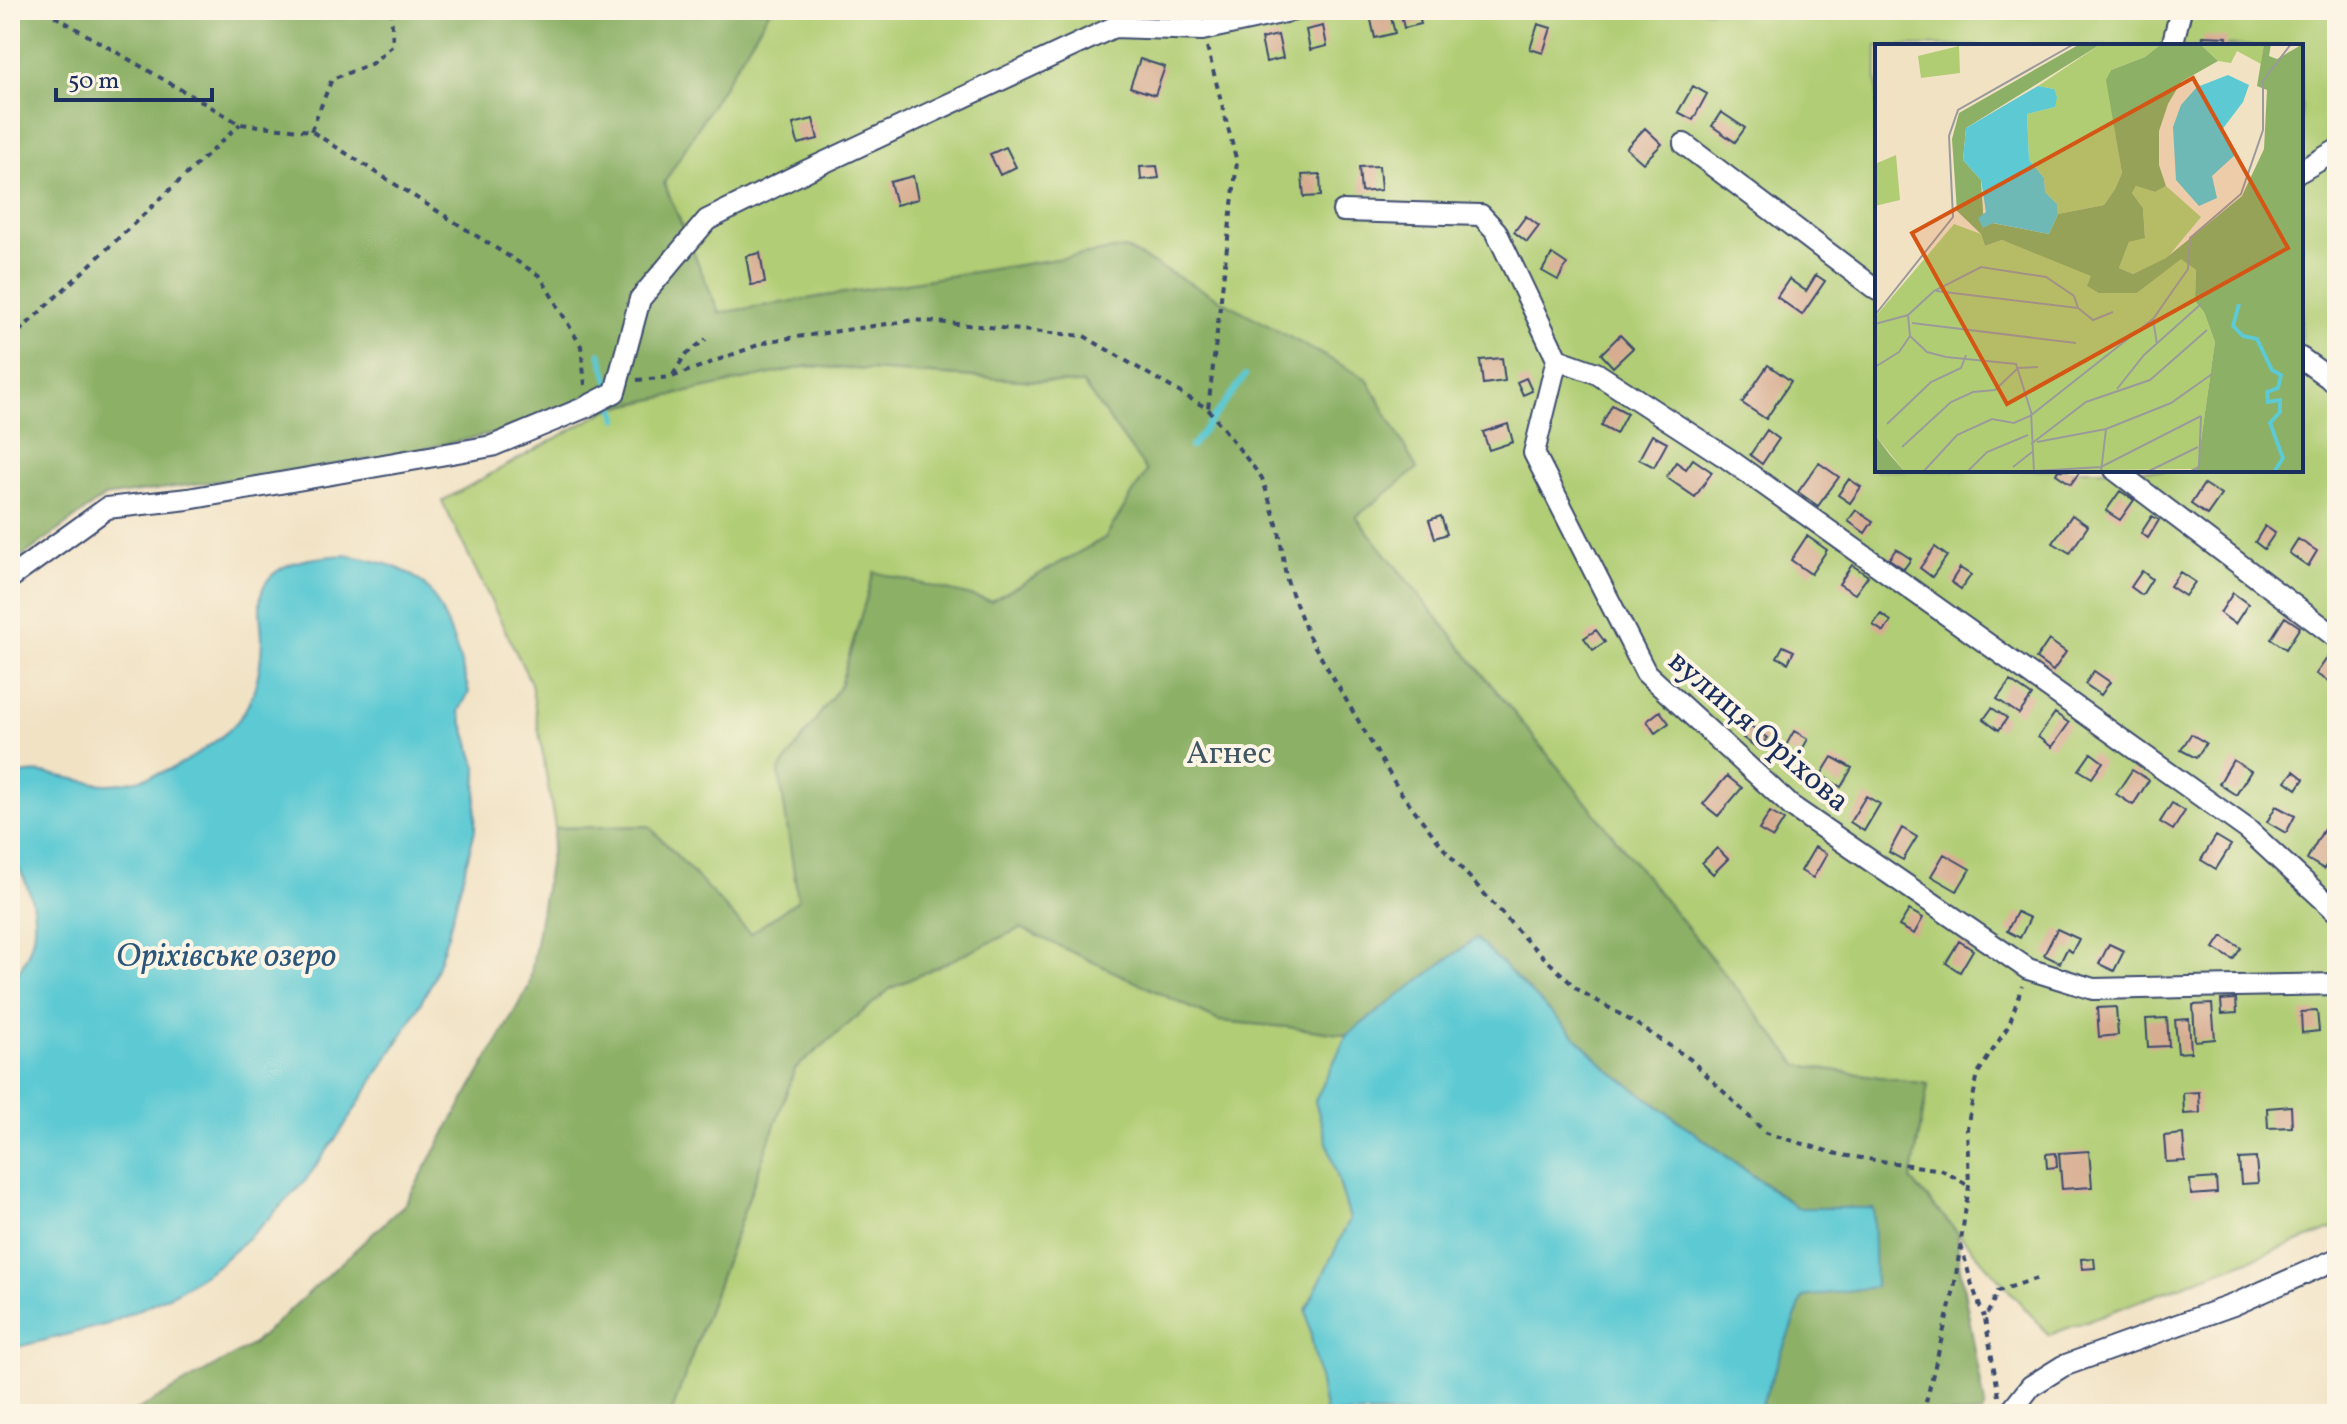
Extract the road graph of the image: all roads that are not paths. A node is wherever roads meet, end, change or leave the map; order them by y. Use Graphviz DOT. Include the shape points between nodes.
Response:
graph roads {
  1 [pos="1295,10"];
  2 [pos="2181,10"];
  3 [pos="1117,18"];
  4 [pos="2172,44"];
  5 [pos="1684,144"];
  6 [pos="2337,150"];
  7 [pos="2303,170"];
  8 [pos="1343,211"];
  9 [pos="1875,288"];
  10 [pos="1557,359"];
  11 [pos="2303,359"];
  12 [pos="2337,384"];
  13 [pos="2118,472"];
  14 [pos="10,578"];
  15 [pos="2337,638"];
  16 [pos="2337,912"];
  17 [pos="2337,984"];
  18 [pos="2337,1259"];
  19 [pos="2004,1408"];
  1 -- 3 [label="street" via="1202,30"];
  2 -- 4 [label="street"];
  3 -- 14 [label="street" via="707,220 640,299 615,392 586,407 492,446 107,508"];
  5 -- 9 [label="street"];
  6 -- 7 [label="street"];
  8 -- 10 [label="street" via="1481,215 1496,231"];
  10 -- 16 [label="street" via="1596,373 1727,458 2247,829"];
  10 -- 17 [label="street, вулиця Оріхова" via="1534,453 1646,673 1791,806 2028,969 2093,989"];
  11 -- 12 [label="street"];
  13 -- 15 [label="street"];
  18 -- 19 [label="street" via="2233,1305 2063,1366"];
}
